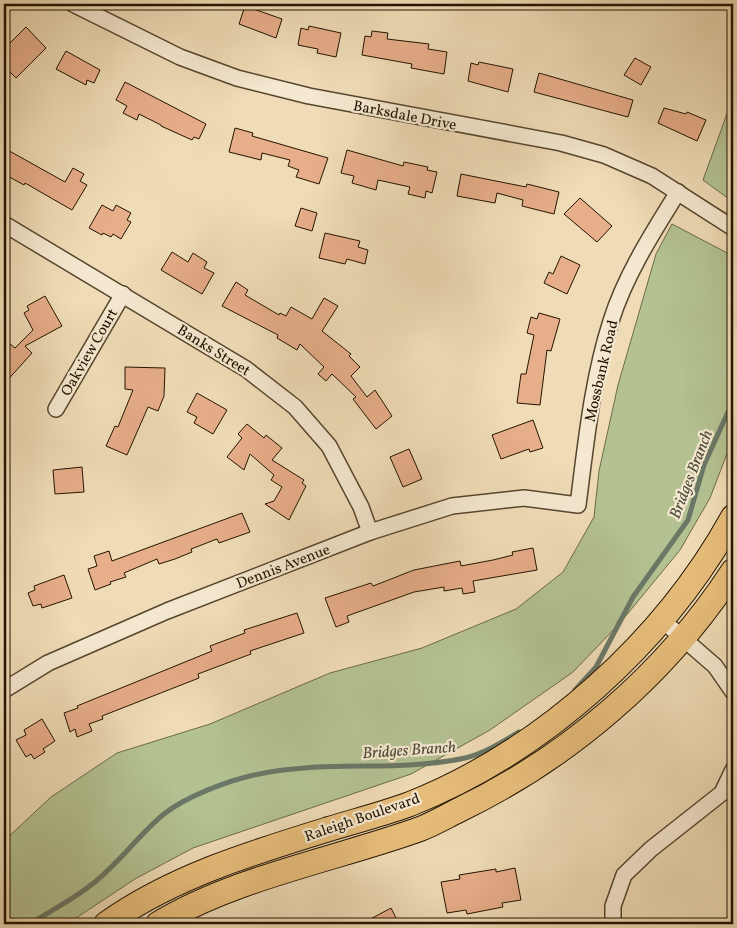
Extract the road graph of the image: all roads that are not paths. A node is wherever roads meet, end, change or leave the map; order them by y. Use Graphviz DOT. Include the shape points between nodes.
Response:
graph roads {
  1 [pos="73,4"];
  2 [pos="678,192"];
  3 [pos="4,224"];
  4 [pos="733,228"];
  5 [pos="123,294"];
  6 [pos="56,409"];
  7 [pos="578,505"];
  8 [pos="733,517"];
  9 [pos="370,532"];
  10 [pos="733,571"];
  11 [pos="662,620"];
  12 [pos="683,638"];
  13 [pos="4,690"];
  14 [pos="733,692"];
  15 [pos="733,770"];
  16 [pos="106,924"];
  17 [pos="158,924"];
  18 [pos="613,924"];
  1 -- 2 [label="street, Barksdale Drive" via="180,57 237,78 318,98 561,143 604,155 652,176"];
  2 -- 4 [label="street, Barksdale Drive"];
  2 -- 7 [label="street, Mossbank Road" via="634,270 612,319 592,396"];
  3 -- 5 [label="street, Banks Street"];
  5 -- 6 [label="street, Oakview Court"];
  5 -- 9 [label="street, Banks Street" via="246,369 295,408 329,446 361,506"];
  7 -- 9 [label="street, Dennis Avenue" via="524,498 452,506"];
  8 -- 11 [label="main road, Raleigh Boulevard" via="694,581"];
  9 -- 13 [label="street, Dennis Avenue" via="167,611 48,662"];
  10 -- 12 [label="main road, Raleigh Boulevard" via="716,598"];
  11 -- 12 [label="street"];
  11 -- 16 [label="main road, Raleigh Boulevard" via="637,648 565,713 482,769 410,803 286,842 199,874 147,898"];
  12 -- 14 [label="street" via="715,666"];
  12 -- 17 [label="main road, Raleigh Boulevard" via="657,667 582,734 496,793 422,828 226,892"];
  15 -- 18 [label="street" via="722,793 651,849 624,875 613,906"];
}
